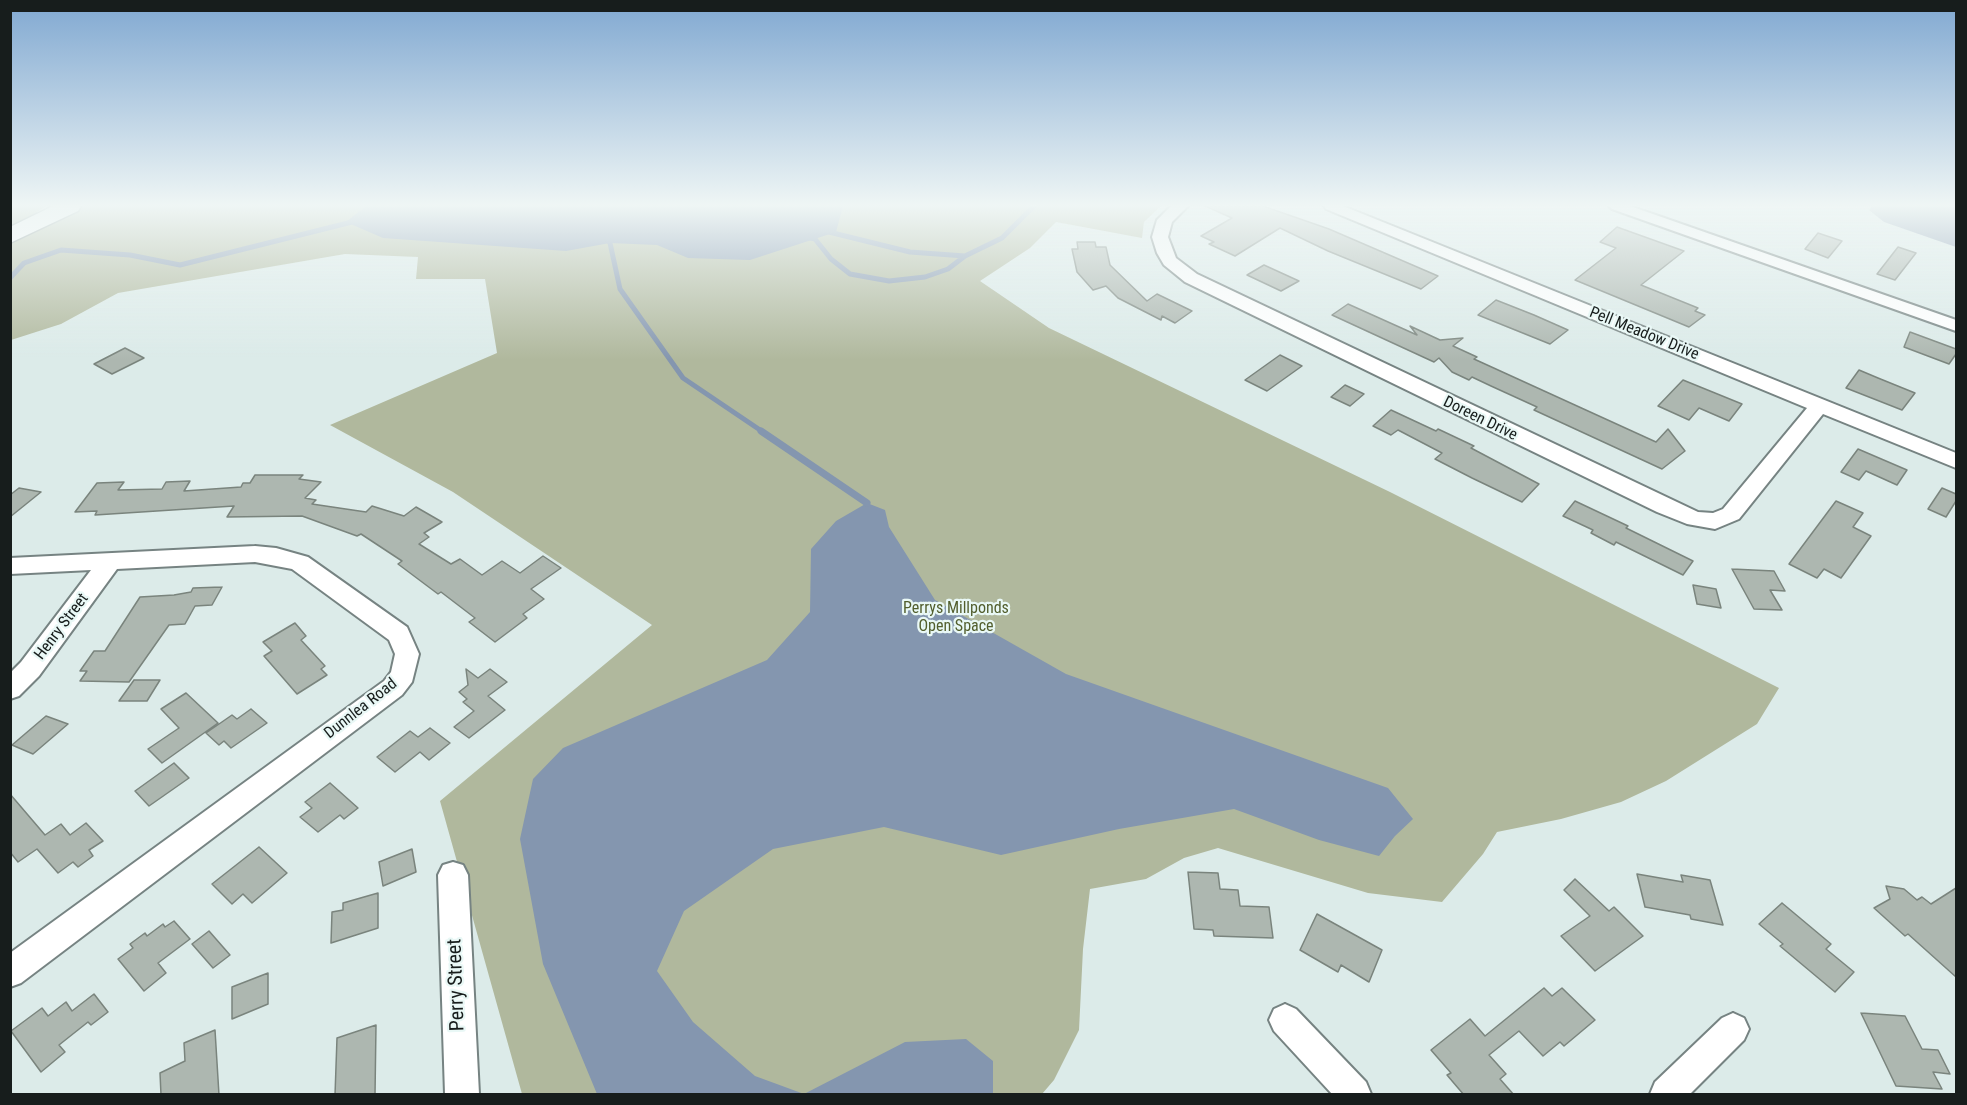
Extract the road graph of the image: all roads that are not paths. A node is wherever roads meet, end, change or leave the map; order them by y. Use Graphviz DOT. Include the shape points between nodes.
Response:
graph roads {
  1 [pos="1168,258"];
  2 [pos="1457,258"];
  3 [pos="1763,258"];
  4 [pos="1956,326"];
  5 [pos="1819,406"];
  6 [pos="1956,461"];
  7 [pos="110,562"];
  8 [pos="10,566"];
  9 [pos="10,689"];
  10 [pos="453,875"];
  11 [pos="10,972"];
  12 [pos="1285,1020"];
  13 [pos="1733,1029"];
  14 [pos="462,1095"];
  15 [pos="1353,1095"];
  16 [pos="1667,1095"];
  1 -- 5 [label="street, Doreen Drive" via="1191,278 1695,519 1716,521 1731,514"];
  2 -- 5 [label="street, Pell Meadow Drive"];
  3 -- 4 [label="street"];
  5 -- 6 [label="street, Pell Meadow Drive"];
  7 -- 8 [label="street, Dunnlea Road"];
  7 -- 9 [label="street, Henry Street" via="30,669"];
  7 -- 11 [label="street, Dunnlea Road" via="255,554 289,558 398,634 407,654 406,665 393,688"];
  10 -- 14 [label="street, Perry Street"];
  12 -- 15 [label="street"];
  13 -- 16 [label="street"];
}
